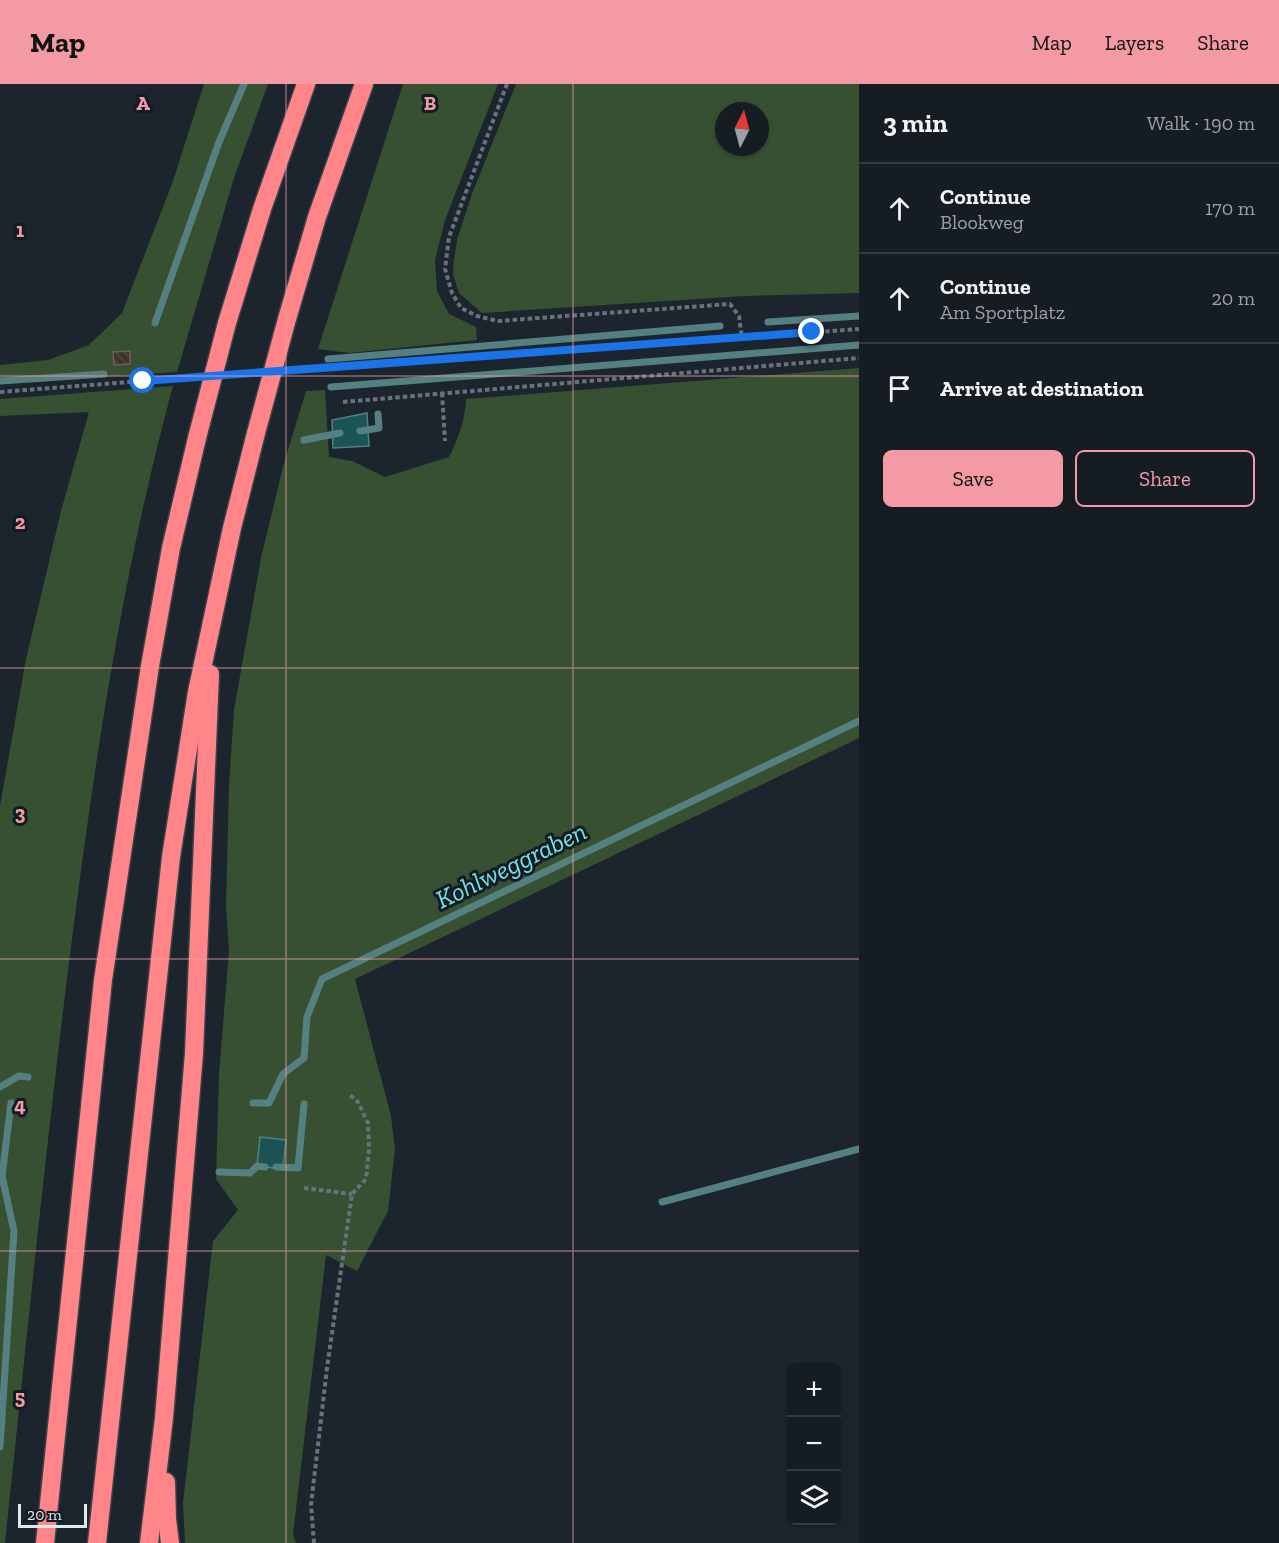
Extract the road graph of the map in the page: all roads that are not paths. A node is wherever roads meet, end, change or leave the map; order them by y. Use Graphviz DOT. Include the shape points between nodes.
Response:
graph roads {
  1 [pos="306,84"];
  2 [pos="364,84"];
  3 [pos="212,625"];
  4 [pos="164,1418"];
  5 [pos="45,1543"];
  6 [pos="97,1543"];
  7 [pos="149,1543"];
  8 [pos="170,1543"];
  1 -- 5 [label="highway, bridge" via="227,323 171,549 150,666 104,980"];
  2 -- 3 [label="highway, bridge" via="317,217 287,319 232,528"];
  3 -- 4 [label="highway" via="194,1053"];
  3 -- 6 [label="highway" via="197,692 171,856"];
  4 -- 7 [label="highway"];
  4 -- 8 [label="highway"];
}
